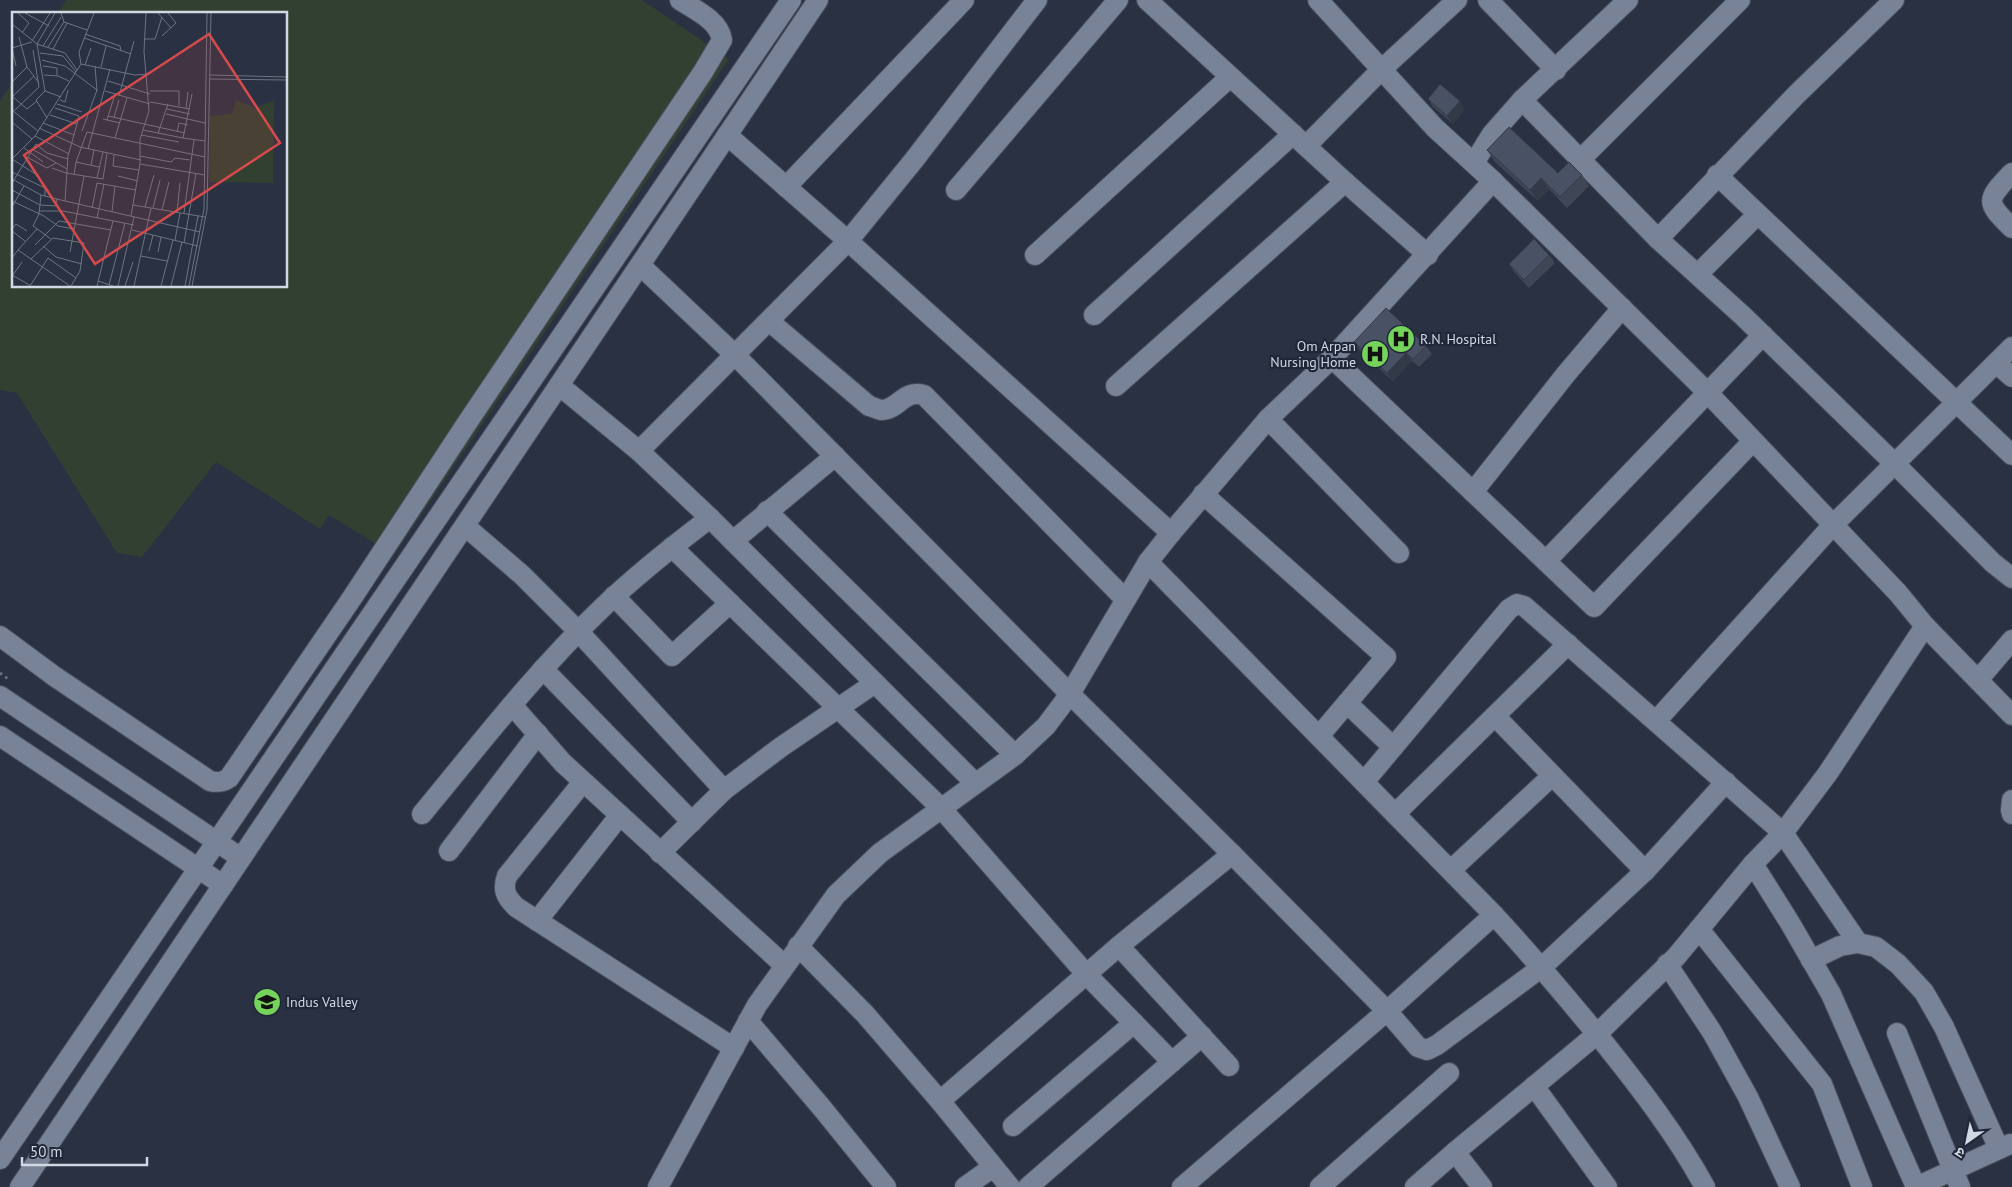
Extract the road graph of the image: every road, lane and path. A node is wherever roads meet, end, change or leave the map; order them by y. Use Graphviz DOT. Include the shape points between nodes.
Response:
graph roads {
  1 [pos="680,0"];
  2 [pos="791,0"];
  3 [pos="818,0"];
  4 [pos="964,0"];
  5 [pos="1037,0"];
  6 [pos="1118,0"];
  7 [pos="1147,0"];
  8 [pos="1318,0"];
  9 [pos="1457,0"];
  10 [pos="1488,0"];
  11 [pos="1628,0"];
  12 [pos="1740,0"];
  13 [pos="1894,0"];
  14 [pos="1381,70"];
  15 [pos="1556,70"];
  16 [pos="1230,77"];
  17 [pos="1522,100"];
  18 [pos="727,135"];
  19 [pos="1300,140"];
  20 [pos="1580,160"];
  21 [pos="1474,163"];
  22 [pos="2012,173"];
  23 [pos="1717,175"];
  24 [pos="1493,181"];
  25 [pos="1345,182"];
  26 [pos="786,187"];
  27 [pos="956,190"];
  28 [pos="1757,215"];
  29 [pos="2012,228"];
  30 [pos="1658,239"];
  31 [pos="848,241"];
  32 [pos="1035,255"];
  33 [pos="1428,255"];
  34 [pos="641,266"];
  35 [pos="1698,274"];
  36 [pos="1622,308"];
  37 [pos="1094,315"];
  38 [pos="769,321"];
  39 [pos="1763,335"];
  40 [pos="2012,347"];
  41 [pos="734,354"];
  42 [pos="1332,358"];
  43 [pos="1996,363"];
  44 [pos="2012,378"];
  45 [pos="560,386"];
  46 [pos="1116,386"];
  47 [pos="1707,392"];
  48 [pos="1956,402"];
  49 [pos="1268,419"];
  50 [pos="1753,441"];
  51 [pos="639,451"];
  52 [pos="2012,455"];
  53 [pos="835,456"];
  54 [pos="1896,464"];
  55 [pos="1473,492"];
  56 [pos="1204,494"];
  57 [pos="767,511"];
  58 [pos="710,518"];
  59 [pos="465,526"];
  60 [pos="1832,526"];
  61 [pos="1171,533"];
  62 [pos="732,540"];
  63 [pos="672,547"];
  64 [pos="1399,553"];
  65 [pos="1546,561"];
  66 [pos="1148,562"];
  67 [pos="2012,578"];
  68 [pos="614,596"];
  69 [pos="1125,599"];
  70 [pos="730,603"];
  71 [pos="1925,626"];
  72 [pos="578,631"];
  73 [pos="0,636"];
  74 [pos="2012,640"];
  75 [pos="1568,644"];
  76 [pos="543,669"];
  77 [pos="1978,680"];
  78 [pos="875,683"];
  79 [pos="1070,694"];
  80 [pos="0,696"];
  81 [pos="1346,703"];
  82 [pos="512,705"];
  83 [pos="837,708"];
  84 [pos="2012,715"];
  85 [pos="1495,716"];
  86 [pos="1657,720"];
  87 [pos="538,734"];
  88 [pos="0,736"];
  89 [pos="1319,736"];
  90 [pos="1393,747"];
  91 [pos="1015,755"];
  92 [pos="1552,776"];
  93 [pos="583,782"];
  94 [pos="1364,782"];
  95 [pos="1726,782"];
  96 [pos="975,783"];
  97 [pos="724,790"];
  98 [pos="2012,800"];
  99 [pos="941,808"];
  100 [pos="422,814"];
  101 [pos="1395,814"];
  102 [pos="2012,814"];
  103 [pos="620,815"];
  104 [pos="692,822"];
  105 [pos="1783,833"];
  106 [pos="216,841"];
  107 [pos="449,851"];
  108 [pos="660,853"];
  109 [pos="1232,854"];
  110 [pos="241,858"];
  111 [pos="1753,864"];
  112 [pos="198,868"];
  113 [pos="1451,870"];
  114 [pos="1645,872"];
  115 [pos="223,885"];
  116 [pos="1494,915"];
  117 [pos="537,921"];
  118 [pos="1699,929"];
  119 [pos="1858,943"];
  120 [pos="798,946"];
  121 [pos="1120,946"];
  122 [pos="1811,960"];
  123 [pos="1667,964"];
  124 [pos="784,965"];
  125 [pos="1542,967"];
  126 [pos="1087,975"];
  127 [pos="1387,1011"];
  128 [pos="748,1022"];
  129 [pos="1134,1023"];
  130 [pos="1897,1033"];
  131 [pos="1597,1034"];
  132 [pos="1202,1036"];
  133 [pos="734,1048"];
  134 [pos="1172,1062"];
  135 [pos="1229,1066"];
  136 [pos="1449,1074"];
  137 [pos="1534,1086"];
  138 [pos="940,1101"];
  139 [pos="1012,1126"];
  140 [pos="2006,1146"];
  141 [pos="1455,1152"];
  142 [pos="0,1159"];
  143 [pos="993,1167"];
  144 [pos="1956,1179"];
  145 [pos="666,1185"];
  146 [pos="20,1187"];
  147 [pos="886,1187"];
  148 [pos="965,1187"];
  149 [pos="1010,1187"];
  150 [pos="1028,1187"];
  151 [pos="1182,1187"];
  152 [pos="1320,1187"];
  153 [pos="1415,1187"];
  154 [pos="1482,1187"];
  155 [pos="1607,1187"];
  156 [pos="1705,1187"];
  157 [pos="1790,1187"];
  158 [pos="1862,1187"];
  159 [pos="1916,1187"];
  1 -- 73 [label="street" via="713,22 722,40 230,778 210,781"];
  2 -- 106 [label="street"];
  3 -- 18 [label="street"];
  4 -- 26 [label="street"];
  5 -- 31 [label="street"];
  6 -- 27 [label="street"];
  7 -- 16 [label="street"];
  8 -- 14 [label="street"];
  9 -- 14 [label="street"];
  10 -- 15 [label="street"];
  11 -- 15 [label="street"];
  12 -- 20 [label="street"];
  13 -- 23 [label="street"];
  14 -- 19 [label="street"];
  14 -- 21 [label="street" via="1435,128"];
  15 -- 17 [label="street"];
  16 -- 19 [label="street"];
  16 -- 32 [label="street"];
  17 -- 20 [label="street"];
  17 -- 21 [label="street" via="1492,134"];
  18 -- 26 [label="street"];
  18 -- 34 [label="street"];
  19 -- 25 [label="street"];
  19 -- 37 [label="street"];
  20 -- 30 [label="street"];
  21 -- 24 [label="street"];
  22 -- 29 [label="street" via="1991,197 1992,208"];
  23 -- 28 [label="street"];
  23 -- 30 [label="street"];
  24 -- 33 [label="street"];
  24 -- 36 [label="street"];
  25 -- 33 [label="street"];
  25 -- 46 [label="street"];
  26 -- 31 [label="street"];
  28 -- 35 [label="street"];
  28 -- 48 [label="street"];
  30 -- 35 [label="street"];
  31 -- 38 [label="street"];
  31 -- 61 [label="street"];
  33 -- 42 [label="street"];
  34 -- 41 [label="street"];
  34 -- 45 [label="street"];
  35 -- 39 [label="street"];
  36 -- 47 [label="street"];
  36 -- 55 [label="street"];
  38 -- 41 [label="street"];
  38 -- 69 [label="street" via="870,406 880,410 916,392 924,395"];
  39 -- 47 [label="street"];
  39 -- 54 [label="street"];
  40 -- 43 [label="street"];
  41 -- 51 [label="street"];
  41 -- 53 [label="street"];
  42 -- 49 [label="street"];
  42 -- 55 [label="street"];
  43 -- 44 [label="street"];
  43 -- 48 [label="street"];
  45 -- 51 [label="street"];
  45 -- 59 [label="street"];
  47 -- 50 [label="street"];
  47 -- 65 [label="street"];
  48 -- 52 [label="street"];
  48 -- 54 [label="street"];
  49 -- 56 [label="street"];
  49 -- 64 [label="street"];
  50 -- 60 [label="street"];
  50 -- 65 [label="street" via="1594,607"];
  51 -- 58 [label="street"];
  53 -- 57 [label="street"];
  53 -- 79 [label="street"];
  54 -- 60 [label="street"];
  54 -- 67 [label="street" via="1993,563"];
  55 -- 65 [label="street"];
  56 -- 61 [label="street"];
  56 -- 81 [label="street" via="1386,657"];
  57 -- 62 [label="street"];
  57 -- 91 [label="street"];
  58 -- 62 [label="street"];
  58 -- 63 [label="street"];
  59 -- 72 [label="street" via="522,575"];
  59 -- 110 [label="street"];
  60 -- 71 [label="street"];
  60 -- 86 [label="street"];
  61 -- 66 [label="street"];
  62 -- 78 [label="street"];
  63 -- 68 [label="street"];
  63 -- 70 [label="street"];
  66 -- 69 [label="street"];
  66 -- 89 [label="street"];
  68 -- 70 [label="street" via="672,656"];
  68 -- 72 [label="street"];
  69 -- 79 [label="street"];
  70 -- 83 [label="street"];
  71 -- 77 [label="street"];
  71 -- 105 [label="street" via="1828,773"];
  72 -- 76 [label="street"];
  72 -- 97 [label="street"];
  74 -- 77 [label="street"];
  75 -- 85 [label="street"];
  75 -- 86 [label="street"];
  75 -- 90 [label="street" via="1524,606 1517,604 1509,609"];
  76 -- 82 [label="street"];
  76 -- 104 [label="street"];
  77 -- 84 [label="street"];
  78 -- 83 [label="street"];
  78 -- 96 [label="street"];
  79 -- 91 [label="street" via="1046,726"];
  79 -- 109 [label="street"];
  80 -- 106 [label="street"];
  81 -- 89 [label="street"];
  81 -- 90 [label="street"];
  82 -- 87 [label="street"];
  82 -- 100 [label="street"];
  83 -- 97 [label="street"];
  83 -- 99 [label="street"];
  85 -- 92 [label="street"];
  85 -- 101 [label="street"];
  86 -- 95 [label="street"];
  87 -- 93 [label="street"];
  87 -- 107 [label="street"];
  88 -- 112 [label="street"];
  89 -- 94 [label="street"];
  90 -- 94 [label="street"];
  91 -- 96 [label="street"];
  92 -- 113 [label="street"];
  92 -- 114 [label="street"];
  93 -- 103 [label="street"];
  93 -- 117 [label="street" via="507,876 503,887 516,907"];
  94 -- 101 [label="street"];
  95 -- 105 [label="street"];
  95 -- 114 [label="street"];
  96 -- 99 [label="street"];
  97 -- 104 [label="street"];
  98 -- 102 [label="street"];
  99 -- 120 [label="street" via="880,852 836,894"];
  99 -- 126 [label="street"];
  101 -- 113 [label="street"];
  103 -- 108 [label="street"];
  103 -- 117 [label="street"];
  104 -- 108 [label="street"];
  105 -- 111 [label="street"];
  105 -- 119 [label="street"];
  106 -- 110 [label="street"];
  106 -- 112 [label="street"];
  108 -- 124 [label="street"];
  109 -- 121 [label="street"];
  109 -- 127 [label="street"];
  110 -- 115 [label="street"];
  111 -- 118 [label="street"];
  111 -- 122 [label="street"];
  112 -- 115 [label="street"];
  112 -- 142 [label="street"];
  113 -- 116 [label="street"];
  114 -- 125 [label="street"];
  115 -- 146 [label="street"];
  116 -- 125 [label="street"];
  116 -- 127 [label="street"];
  117 -- 133 [label="street"];
  118 -- 123 [label="street"];
  118 -- 158 [label="street" via="1822,1084"];
  119 -- 122 [label="street" via="1840,946"];
  119 -- 140 [label="street" via="1876,947 1898,964 1924,992"];
  120 -- 124 [label="street"];
  120 -- 138 [label="street" via="865,1014"];
  121 -- 126 [label="street"];
  121 -- 132 [label="street"];
  122 -- 159 [label="street" via="1831,994"];
  123 -- 131 [label="street"];
  123 -- 157 [label="street" via="1717,1040"];
  124 -- 128 [label="street"];
  125 -- 127 [label="street" via="1427,1050 1418,1047"];
  125 -- 131 [label="street"];
  126 -- 129 [label="street"];
  126 -- 138 [label="street"];
  127 -- 151 [label="street"];
  128 -- 133 [label="street"];
  128 -- 147 [label="street"];
  129 -- 134 [label="street"];
  129 -- 139 [label="street"];
  130 -- 144 [label="street"];
  131 -- 137 [label="street"];
  131 -- 156 [label="street" via="1645,1093"];
  132 -- 134 [label="street"];
  132 -- 135 [label="street"];
  133 -- 145 [label="street"];
  134 -- 150 [label="street"];
  136 -- 152 [label="street"];
  137 -- 141 [label="street"];
  137 -- 155 [label="street"];
  138 -- 143 [label="street"];
  140 -- 144 [label="street"];
  141 -- 153 [label="street"];
  141 -- 154 [label="street"];
  143 -- 148 [label="street"];
  143 -- 149 [label="street"];
  144 -- 159 [label="street"];
}
